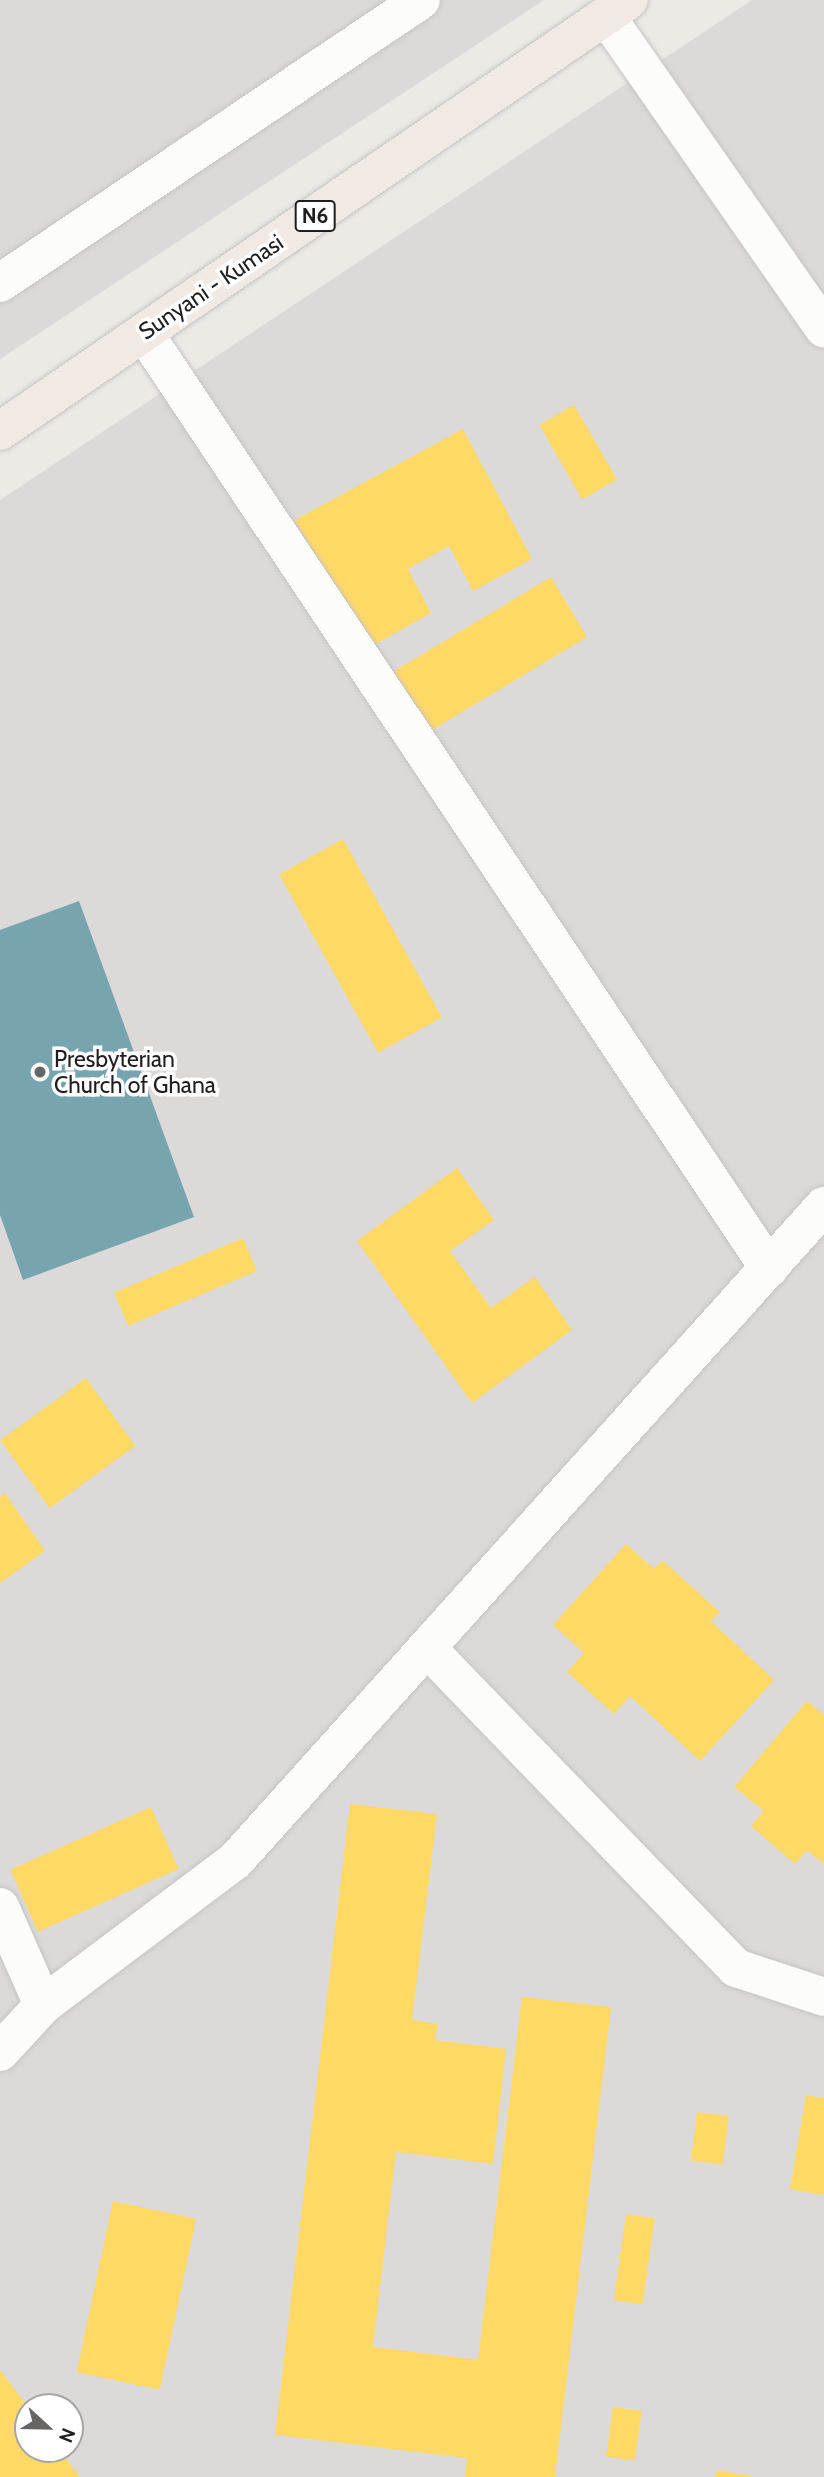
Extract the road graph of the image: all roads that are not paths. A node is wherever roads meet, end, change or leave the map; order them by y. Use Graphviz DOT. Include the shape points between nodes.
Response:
graph roads {
  1 [pos="421,0"];
  2 [pos="617,8"];
  3 [pos="0,283"];
  4 [pos="824,329"];
  5 [pos="144,333"];
  6 [pos="0,431"];
  7 [pos="824,1206"];
  8 [pos="769,1268"];
  9 [pos="427,1648"];
  10 [pos="0,1907"];
  11 [pos="824,1997"];
  12 [pos="43,2005"];
  13 [pos="0,2052"];
  1 -- 3 [label="street"];
  2 -- 4 [label="street"];
  2 -- 5 [label="main road, Sunyani - Kumasi / N6"];
  5 -- 6 [label="main road, Sunyani - Kumasi / N6"];
  5 -- 8 [label="street"];
  7 -- 8 [label="street"];
  8 -- 9 [label="street"];
  9 -- 11 [label="street" via="736,1968"];
  9 -- 12 [label="street" via="235,1861"];
  10 -- 12 [label="street"];
  12 -- 13 [label="street"];
}
